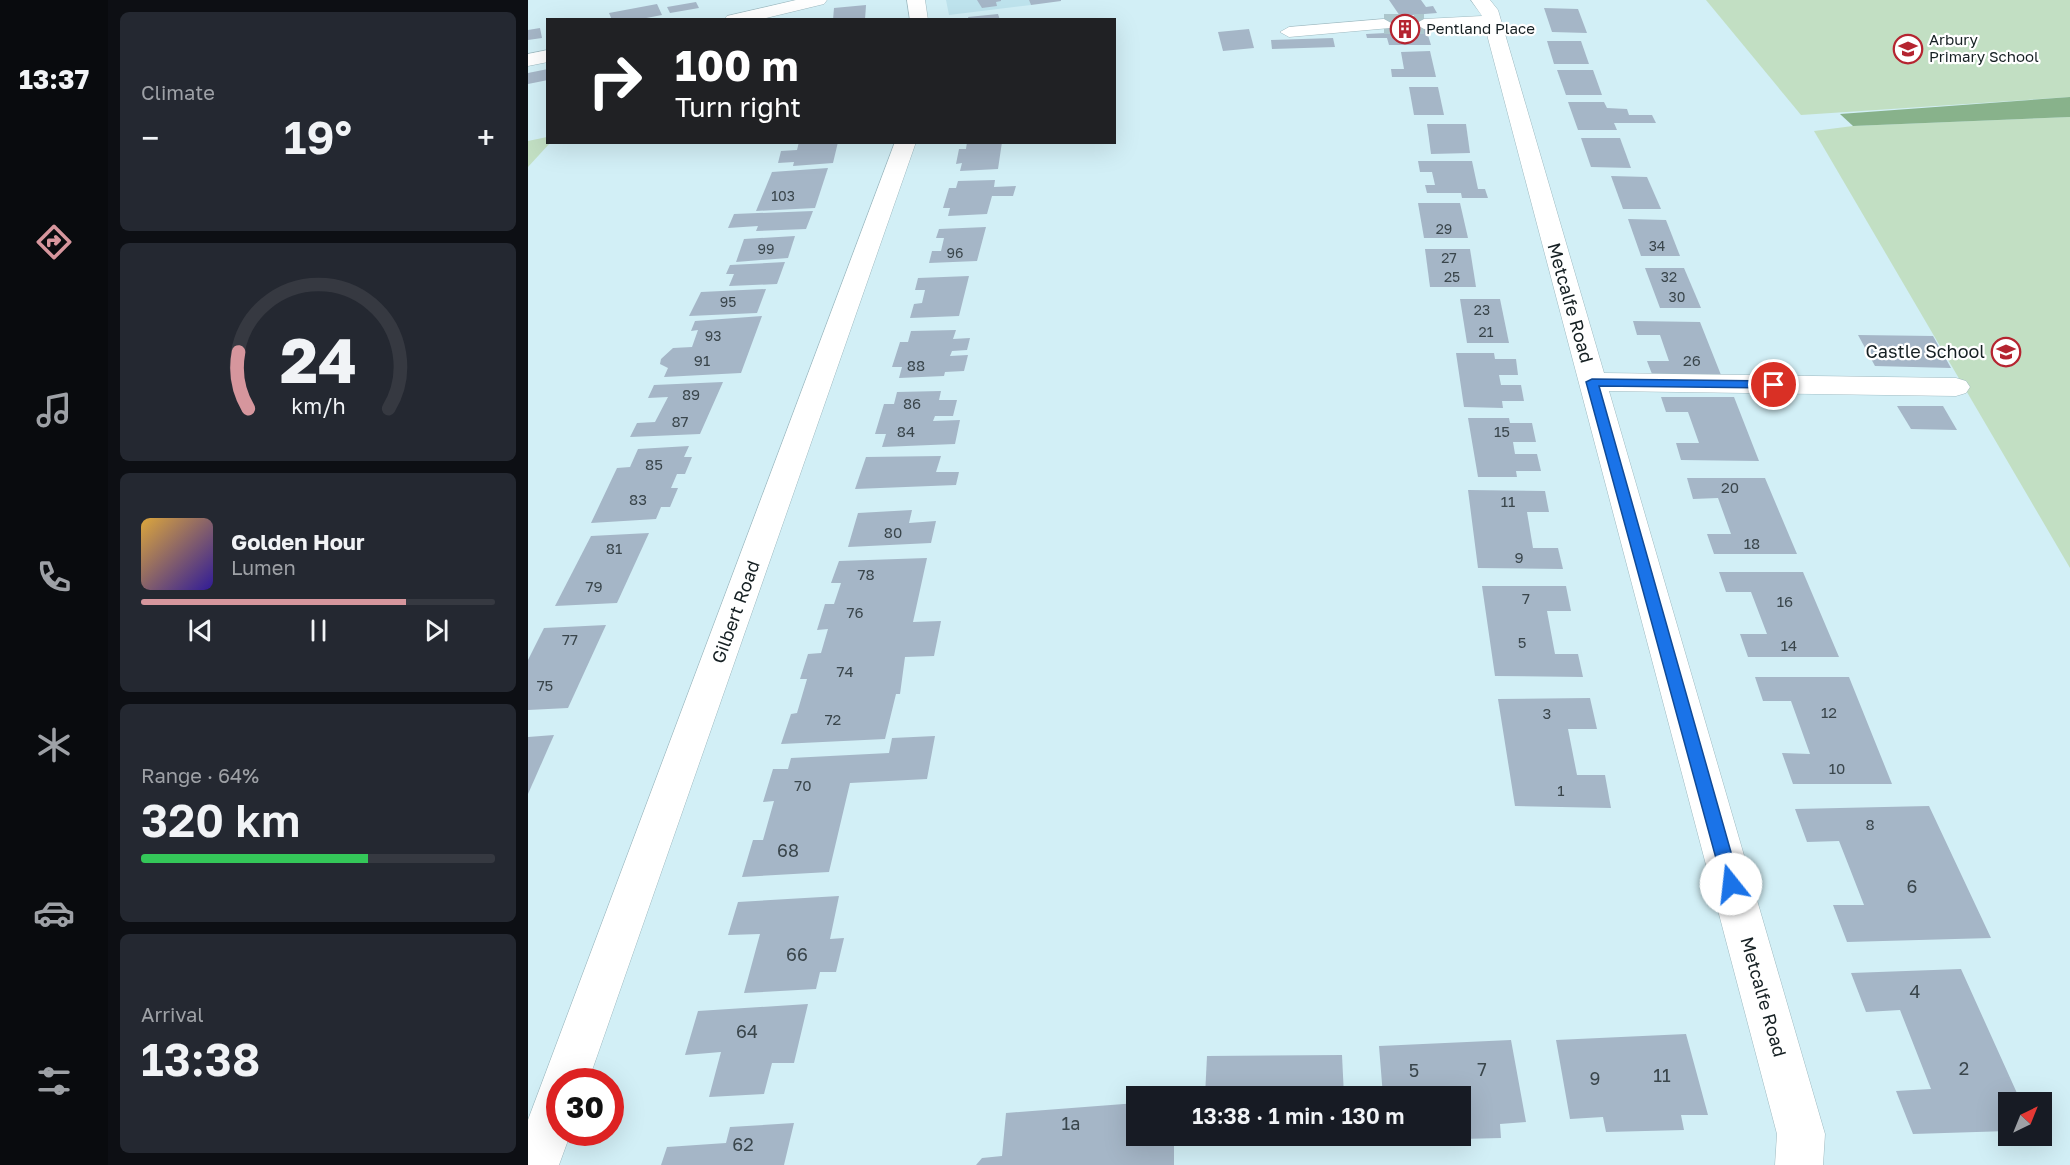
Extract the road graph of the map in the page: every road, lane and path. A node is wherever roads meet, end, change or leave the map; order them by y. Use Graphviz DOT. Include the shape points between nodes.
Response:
graph roads {
  1 [pos="818,0"];
  2 [pos="916,0"];
  3 [pos="1486,11"];
  4 [pos="742,18"];
  5 [pos="919,18"];
  6 [pos="1384,24"];
  7 [pos="1424,24"];
  8 [pos="1289,32"];
  9 [pos="546,56"];
  10 [pos="528,60"];
  11 [pos="905,144"];
  12 [pos="1592,382"];
  13 [pos="1956,387"];
  14 [pos="570,1068"];
  15 [pos="546,1135"];
  16 [pos="535,1165"];
  17 [pos="1799,1165"];
  1 -- 4 [label="street"];
  2 -- 5 [label="street"];
  3 -- 7 [label="street"];
  3 -- 12 [label="street, Metcalfe Road"];
  6 -- 8 [label="street"];
  9 -- 10 [label="street"];
  11 -- 14 [label="street, Gilbert Road"];
  12 -- 13 [label="street"];
  12 -- 17 [label="street, Metcalfe Road" via="1801,1134"];
  15 -- 16 [label="street"];
}
